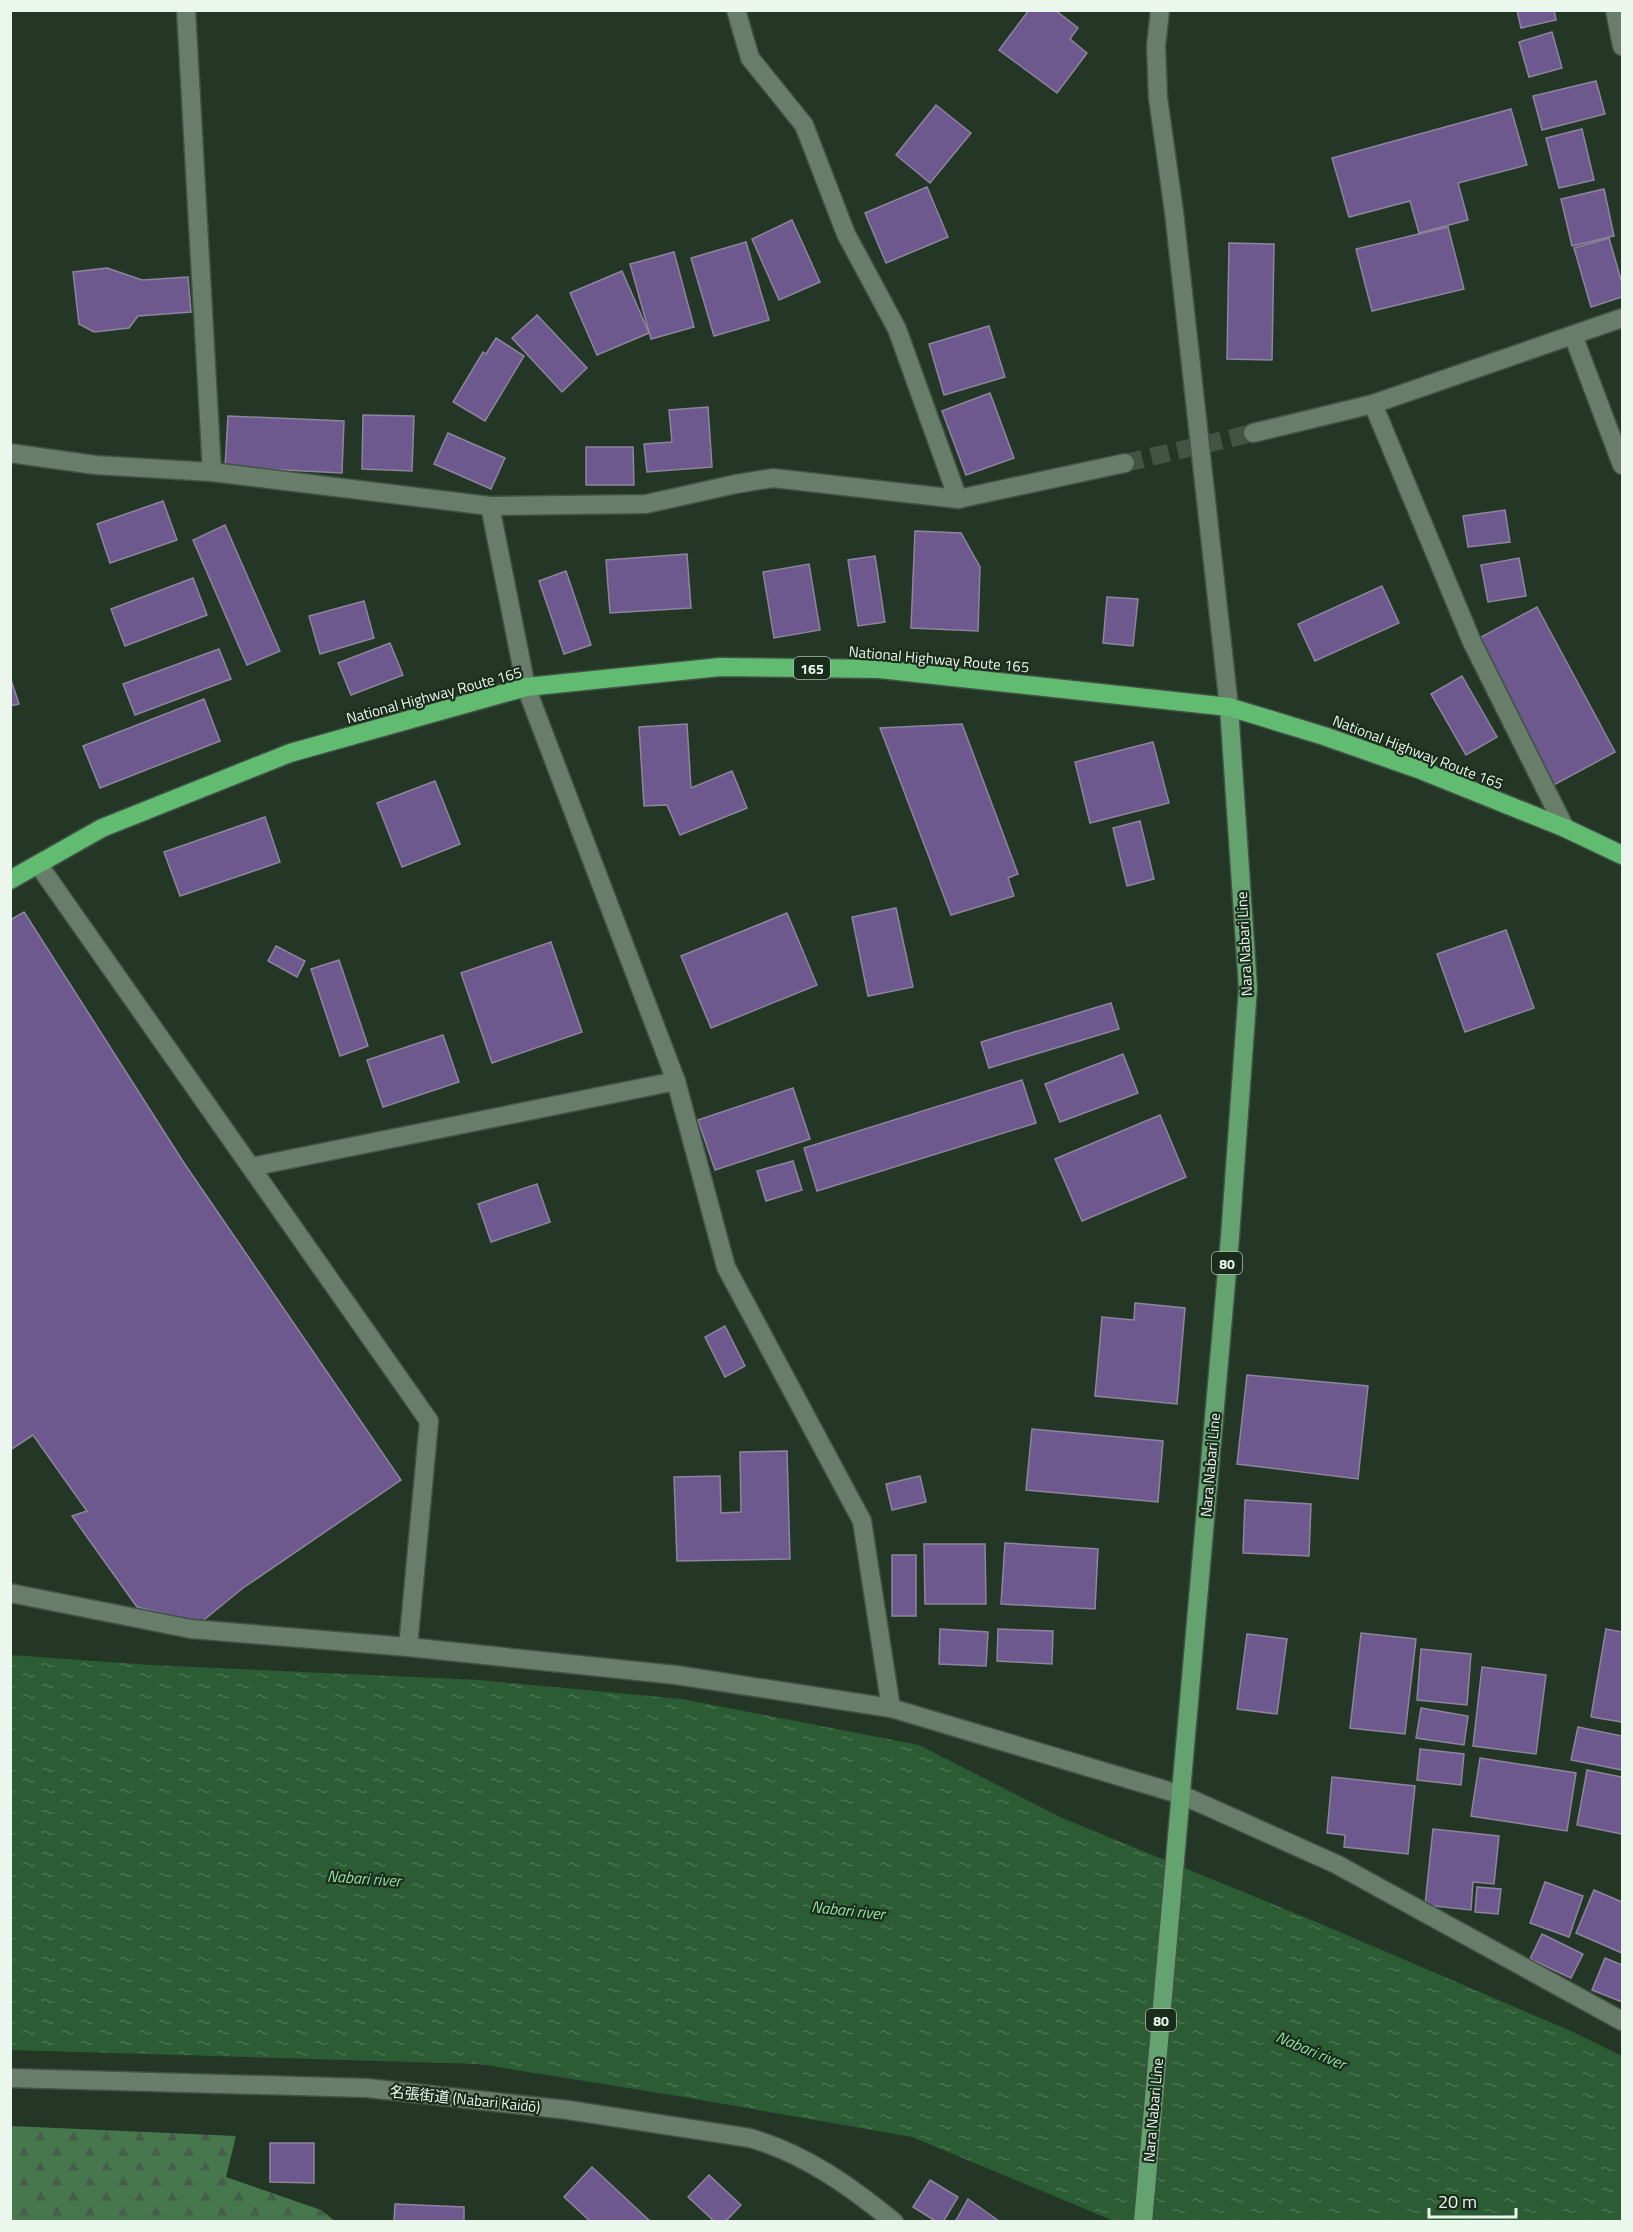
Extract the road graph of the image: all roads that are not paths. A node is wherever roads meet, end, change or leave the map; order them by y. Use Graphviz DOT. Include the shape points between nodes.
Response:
graph roads {
  1 [pos="186,10"];
  2 [pos="736,10"];
  3 [pos="1160,10"];
  4 [pos="1615,10"];
  5 [pos="1623,46"];
  6 [pos="1623,318"];
  7 [pos="1573,335"];
  8 [pos="1372,404"];
  9 [pos="1253,434"];
  10 [pos="10,453"];
  11 [pos="1125,463"];
  12 [pos="1623,465"];
  13 [pos="212,472"];
  14 [pos="958,499"];
  15 [pos="490,506"];
  16 [pos="526,687"];
  17 [pos="1228,707"];
  18 [pos="1565,828"];
  19 [pos="1623,855"];
  20 [pos="38,864"];
  21 [pos="10,880"];
  22 [pos="676,1081"];
  23 [pos="251,1167"];
  24 [pos="10,1593"];
  25 [pos="408,1647"];
  26 [pos="891,1708"];
  27 [pos="1182,1795"];
  28 [pos="1623,2021"];
  29 [pos="10,2078"];
  30 [pos="894,2222"];
  31 [pos="1143,2222"];
  1 -- 13 [label="street"];
  2 -- 14 [label="street" via="750,58 804,125 846,234 897,329"];
  3 -- 17 [label="street" via="1156,46 1158,98"];
  4 -- 5 [label="street"];
  6 -- 7 [label="street"];
  7 -- 8 [label="street"];
  7 -- 12 [label="street"];
  8 -- 9 [label="street"];
  8 -- 18 [label="street" via="1472,642"];
  10 -- 13 [label="street" via="95,465"];
  11 -- 14 [label="street"];
  13 -- 15 [label="street"];
  14 -- 15 [label="street" via="773,478 646,504"];
  15 -- 16 [label="street"];
  16 -- 17 [label="highway, National Highway Route 165 / 165" via="720,667 879,669"];
  16 -- 20 [label="highway, National Highway Route 165 / 165" via="290,753 102,828"];
  16 -- 22 [label="street"];
  17 -- 18 [label="highway, National Highway Route 165 / 165" via="1418,769"];
  17 -- 27 [label="main road, Nara Nabari Line / 80" via="1248,988"];
  18 -- 19 [label="highway, National Highway Route 165 / 165"];
  20 -- 21 [label="highway, National Highway Route 165 / 165"];
  20 -- 23 [label="street"];
  22 -- 23 [label="street"];
  22 -- 26 [label="street" via="726,1267 862,1521"];
  23 -- 25 [label="street" via="429,1421"];
  24 -- 25 [label="street" via="191,1629"];
  25 -- 26 [label="street" via="676,1675"];
  26 -- 27 [label="street"];
  27 -- 28 [label="street" via="1336,1864"];
  27 -- 31 [label="main road, Nara Nabari Line / 80"];
  29 -- 30 [label="street, 名張街道 (Nabari Kaidō)" via="367,2088 568,2110 750,2138 777,2146 816,2166"];
}
